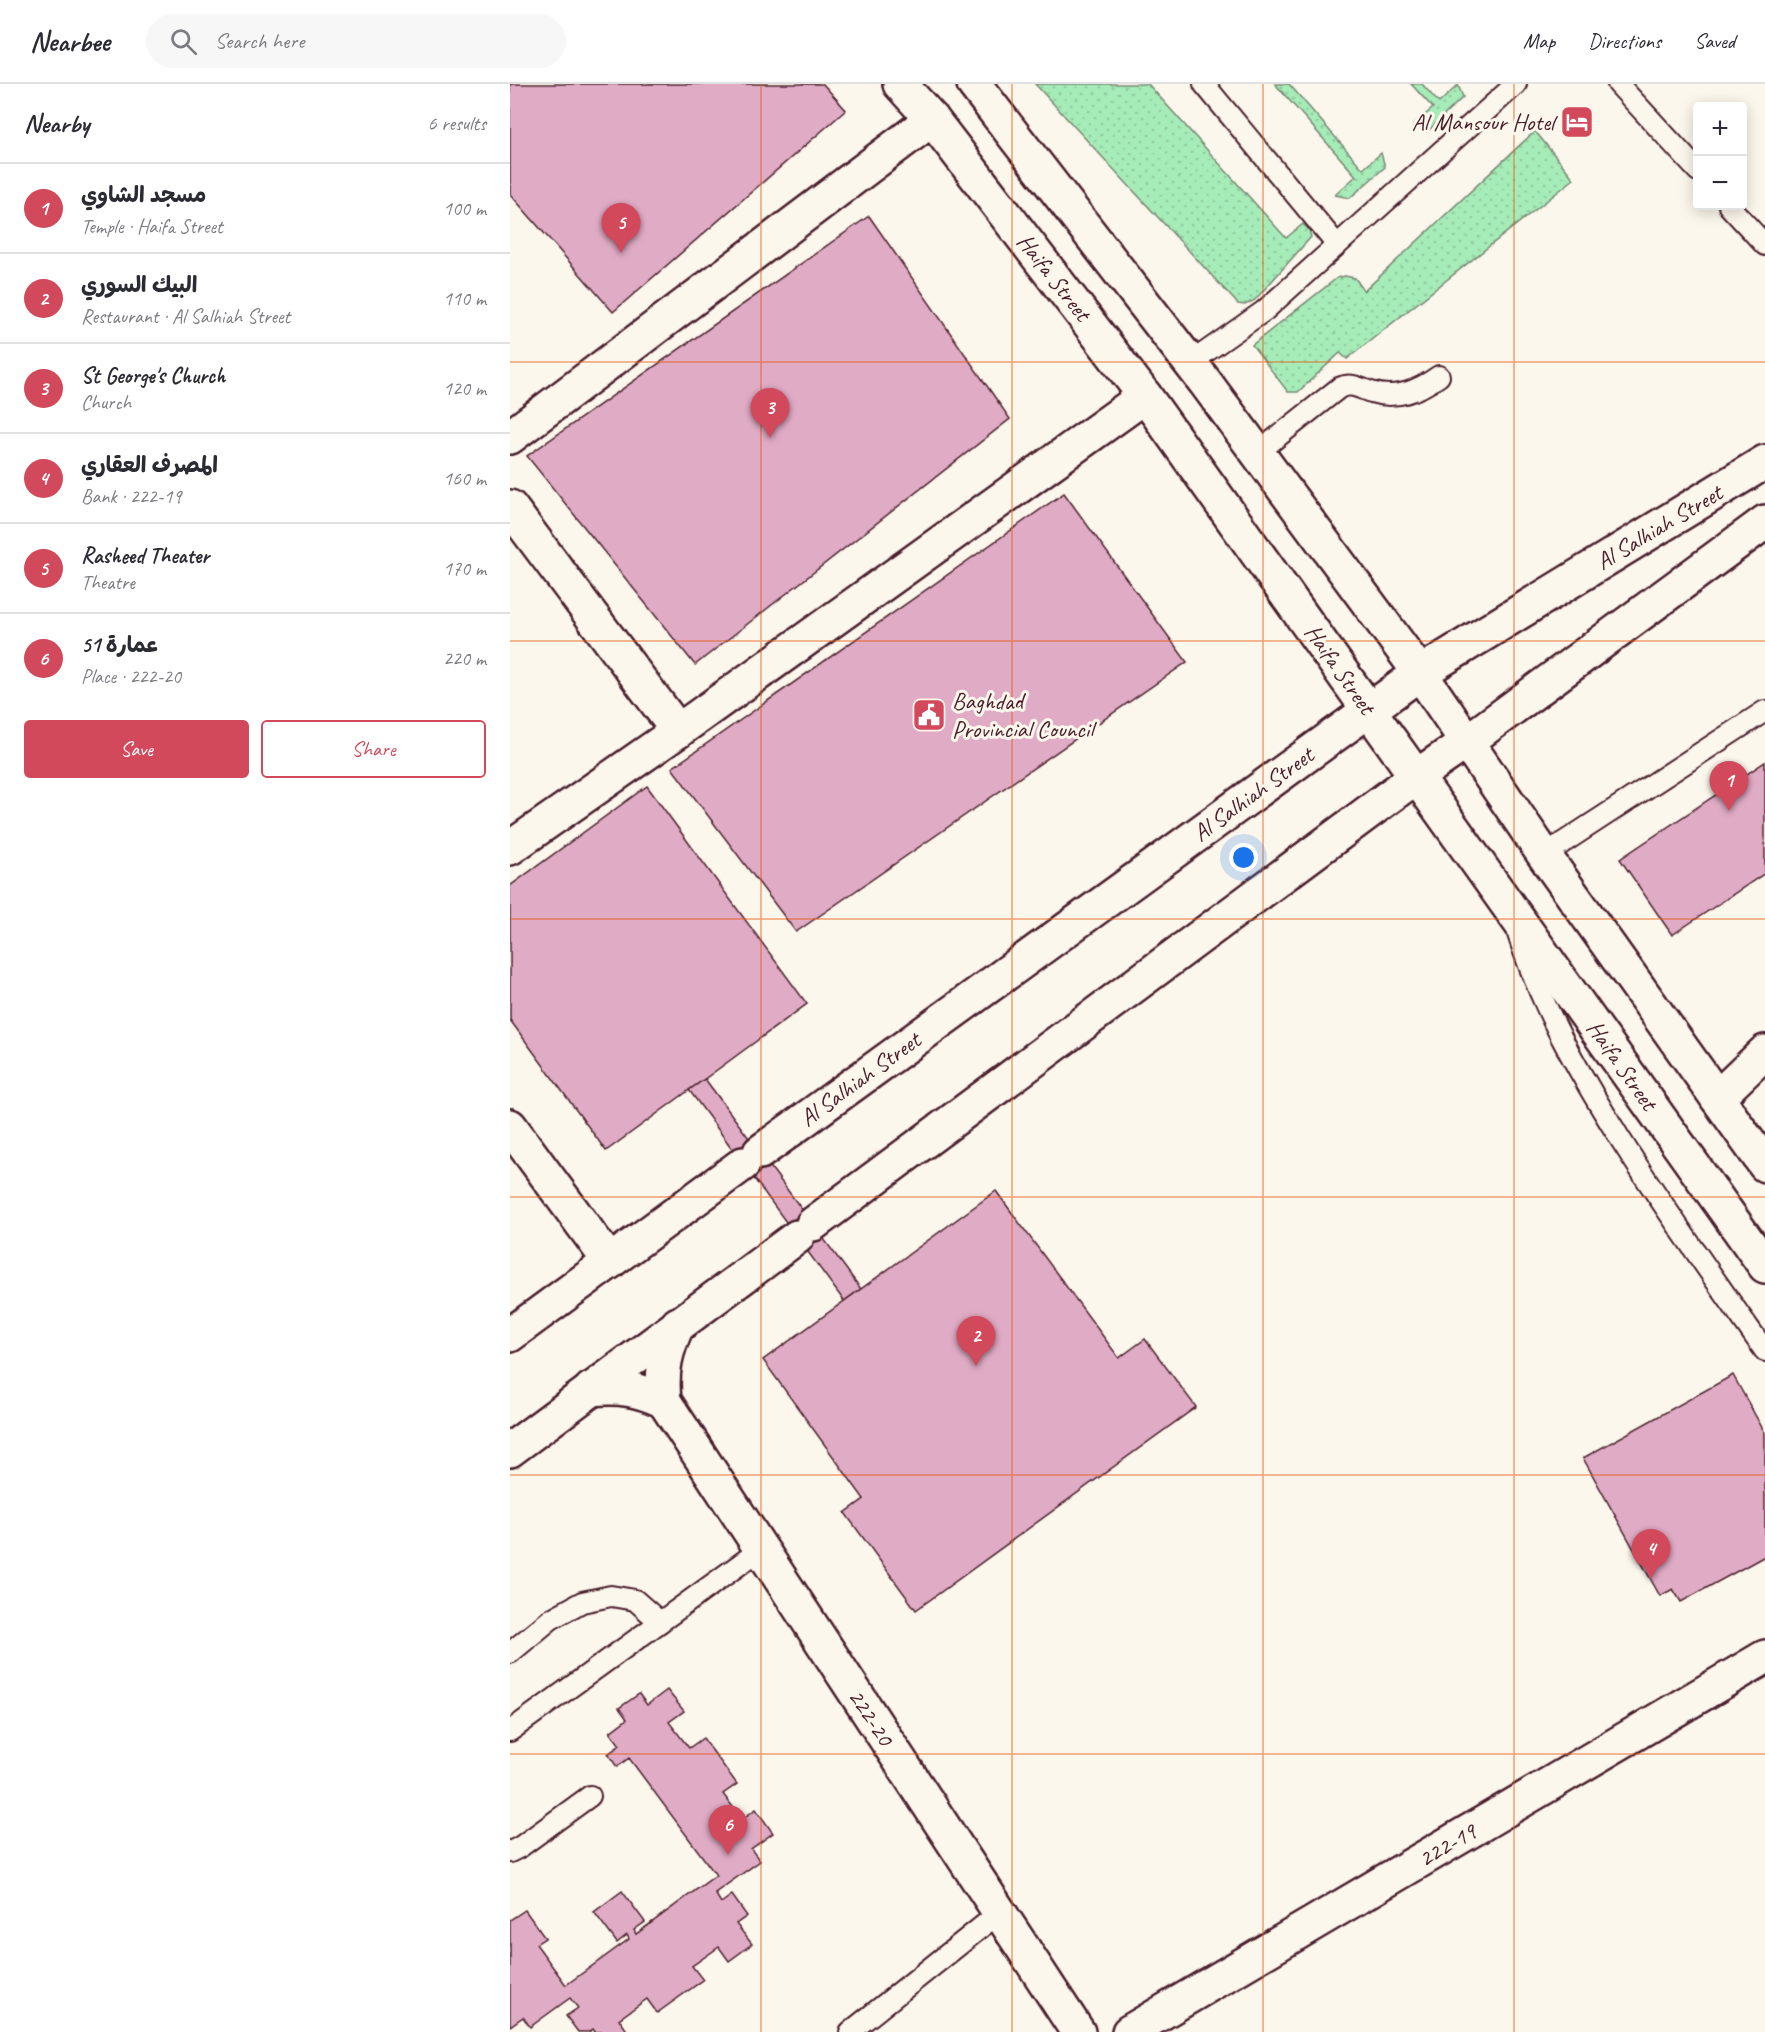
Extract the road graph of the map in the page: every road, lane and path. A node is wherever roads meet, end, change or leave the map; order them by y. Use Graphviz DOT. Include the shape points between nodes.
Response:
graph roads {
  1 [pos="900,84"];
  2 [pos="974,84"];
  3 [pos="1204,84"];
  4 [pos="1516,84"];
  5 [pos="1618,84"];
  6 [pos="932,119"];
  7 [pos="1693,166"];
  8 [pos="1733,210"];
  9 [pos="1337,245"];
  10 [pos="1765,245"];
  11 [pos="1190,363"];
  12 [pos="1438,376"];
  13 [pos="1145,396"];
  14 [pos="510,437"];
  15 [pos="1257,453"];
  16 [pos="1765,462"];
  17 [pos="510,507"];
  18 [pos="1765,522"];
  19 [pos="1420,673"];
  20 [pos="1369,710"];
  21 [pos="1765,711"];
  22 [pos="678,731"];
  23 [pos="1468,741"];
  24 [pos="1417,776"];
  25 [pos="510,848"];
  26 [pos="1544,855"];
  27 [pos="1509,906"];
  28 [pos="1765,1052"];
  29 [pos="1717,1098"];
  30 [pos="510,1126"];
  31 [pos="1765,1165"];
  32 [pos="610,1262"];
  33 [pos="1765,1266"];
  34 [pos="678,1324"];
  35 [pos="510,1335"];
  36 [pos="1765,1351"];
  37 [pos="591,1389"];
  38 [pos="664,1401"];
  39 [pos="510,1450"];
  40 [pos="761,1549"];
  41 [pos="660,1622"];
  42 [pos="510,1653"];
  43 [pos="1765,1658"];
  44 [pos="510,1731"];
  45 [pos="590,1796"];
  46 [pos="510,1852"];
  47 [pos="999,1913"];
  48 [pos="850,2032"];
  49 [pos="1078,2032"];
  50 [pos="1129,2032"];
  1 -- 6 [label="main road, Haifa Street"];
  2 -- 11 [label="main road"];
  3 -- 9 [label="lane"];
  4 -- 9 [label="lane"];
  5 -- 7 [label="lane"];
  6 -- 13 [label="main road, Haifa Street"];
  6 -- 14 [label="main road"];
  8 -- 10 [label="lane"];
  9 -- 11 [label="lane" via="1264,311"];
  11 -- 15 [label="main road"];
  12 -- 15 [label="lane" via="1424,387 1400,394 1380,394 1347,384"];
  13 -- 20 [label="main road, Haifa Street"];
  13 -- 22 [label="main road"];
  15 -- 19 [label="main road"];
  16 -- 19 [label="main road, Al Salhiah Street"];
  17 -- 22 [label="main road"];
  18 -- 23 [label="main road"];
  19 -- 20 [label="main road, Al Salhiah Street"];
  19 -- 23 [label="main road"];
  20 -- 24 [label="main road, Haifa Street"];
  20 -- 32 [label="main road, Al Salhiah Street"];
  21 -- 26 [label="lane"];
  22 -- 25 [label="main road"];
  23 -- 24 [label="main road"];
  23 -- 26 [label="main road"];
  24 -- 27 [label="main road, Haifa Street"];
  24 -- 34 [label="main road"];
  26 -- 29 [label="main road"];
  27 -- 33 [label="main road, Haifa Street"];
  27 -- 36 [label="lane" via="1532,976 1587,1085 1663,1206"];
  28 -- 29 [label="main road"];
  29 -- 31 [label="main road"];
  30 -- 32 [label="main road"];
  32 -- 35 [label="main road, Al Salhiah Street"];
  34 -- 37 [label="main road"];
  34 -- 38 [label="main road" via="664,1361"];
  37 -- 38 [label="main road" via="629,1388"];
  37 -- 39 [label="main road"];
  38 -- 40 [label="main road, 222-20"];
  40 -- 41 [label="lane"];
  40 -- 47 [label="main road, 222-20"];
  41 -- 42 [label="lane" via="635,1600 611,1596 582,1602 551,1619"];
  41 -- 44 [label="lane"];
  43 -- 50 [label="main road, 222-19"];
  45 -- 46 [label="lane"];
  47 -- 48 [label="lane"];
  47 -- 49 [label="main road, 222-20"];
}
